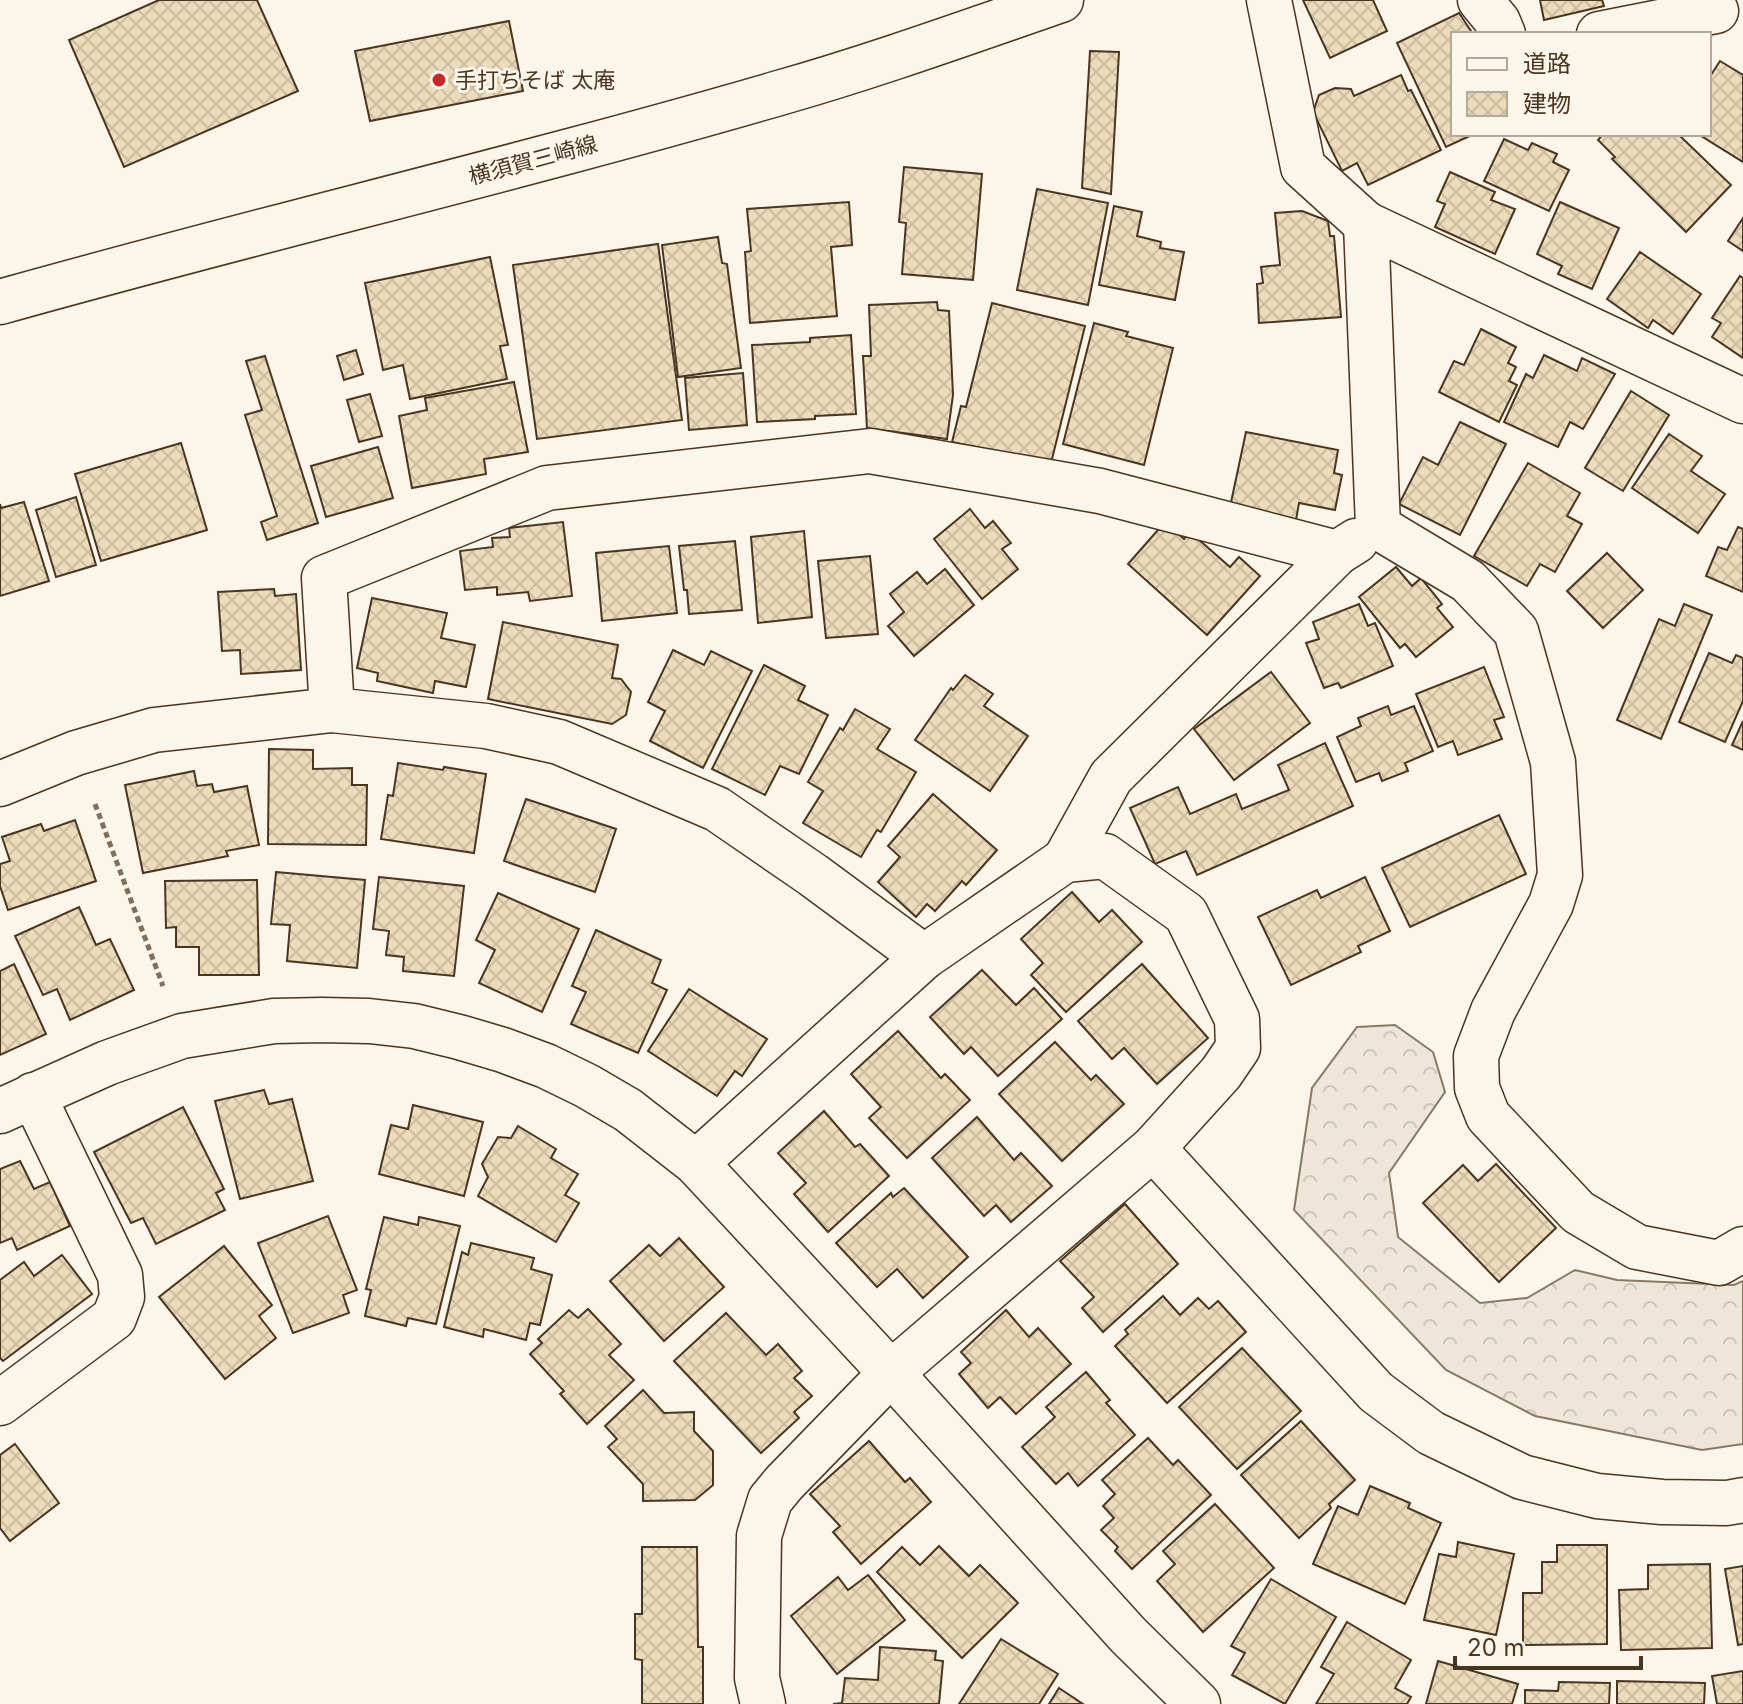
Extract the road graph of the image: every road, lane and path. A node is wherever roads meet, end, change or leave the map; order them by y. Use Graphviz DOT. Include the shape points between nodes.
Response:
graph roads {
  1 [pos="1061,0"];
  2 [pos="1269,0"];
  3 [pos="1480,0"];
  4 [pos="1714,15"];
  5 [pos="1502,32"];
  6 [pos="1611,32"];
  7 [pos="1366,224"];
  8 [pos="0,302"];
  9 [pos="1743,401"];
  10 [pos="1378,527"];
  11 [pos="1337,553"];
  12 [pos="332,710"];
  13 [pos="76,753"];
  14 [pos="0,784"];
  15 [pos="1065,860"];
  16 [pos="924,957"];
  17 [pos="182,1036"];
  18 [pos="16,1103"];
  19 [pos="1153,1148"];
  20 [pos="696,1163"];
  21 [pos="1743,1249"];
  22 [pos="891,1373"];
  23 [pos="0,1403"];
  24 [pos="1743,1500"];
  25 [pos="763,1704"];
  26 [pos="1198,1704"];
  1 -- 8 [label="street, 横須賀三崎線" via="781,93"];
  2 -- 7 [label="street" via="1303,167"];
  3 -- 5 [label="street"];
  4 -- 6 [label="street"];
  7 -- 9 [label="street"];
  7 -- 10 [label="street"];
  10 -- 11 [label="street"];
  10 -- 21 [label="street" via="1468,581 1516,631 1553,762 1560,875 1551,904 1493,1011 1476,1056 1477,1088 1488,1116 1578,1212 1637,1247 1719,1263"];
  11 -- 12 [label="street" via="1100,491 870,451 547,488 324,578"];
  11 -- 15 [label="street" via="1111,777"];
  12 -- 13 [label="street" via="154,730"];
  12 -- 16 [label="street" via="486,726 559,742 717,809"];
  13 -- 14 [label="street"];
  13 -- 17 [label="path"];
  15 -- 16 [label="street"];
  15 -- 19 [label="street" via="1105,856 1186,914 1237,1019 1238,1048"];
  16 -- 20 [label="street"];
  17 -- 18 [label="street"];
  17 -- 20 [label="street" via="274,1021 322,1020 414,1026 459,1037 546,1066 587,1086 628,1110"];
  18 -- 23 [label="street" via="120,1275 122,1297 114,1318"];
  19 -- 22 [label="street"];
  19 -- 24 [label="street" via="1376,1392 1431,1433 1522,1477 1597,1496"];
  20 -- 22 [label="street"];
  22 -- 25 [label="street" via="770,1500 759,1536 757,1581 757,1678"];
  22 -- 26 [label="street" via="1117,1623"];
}
